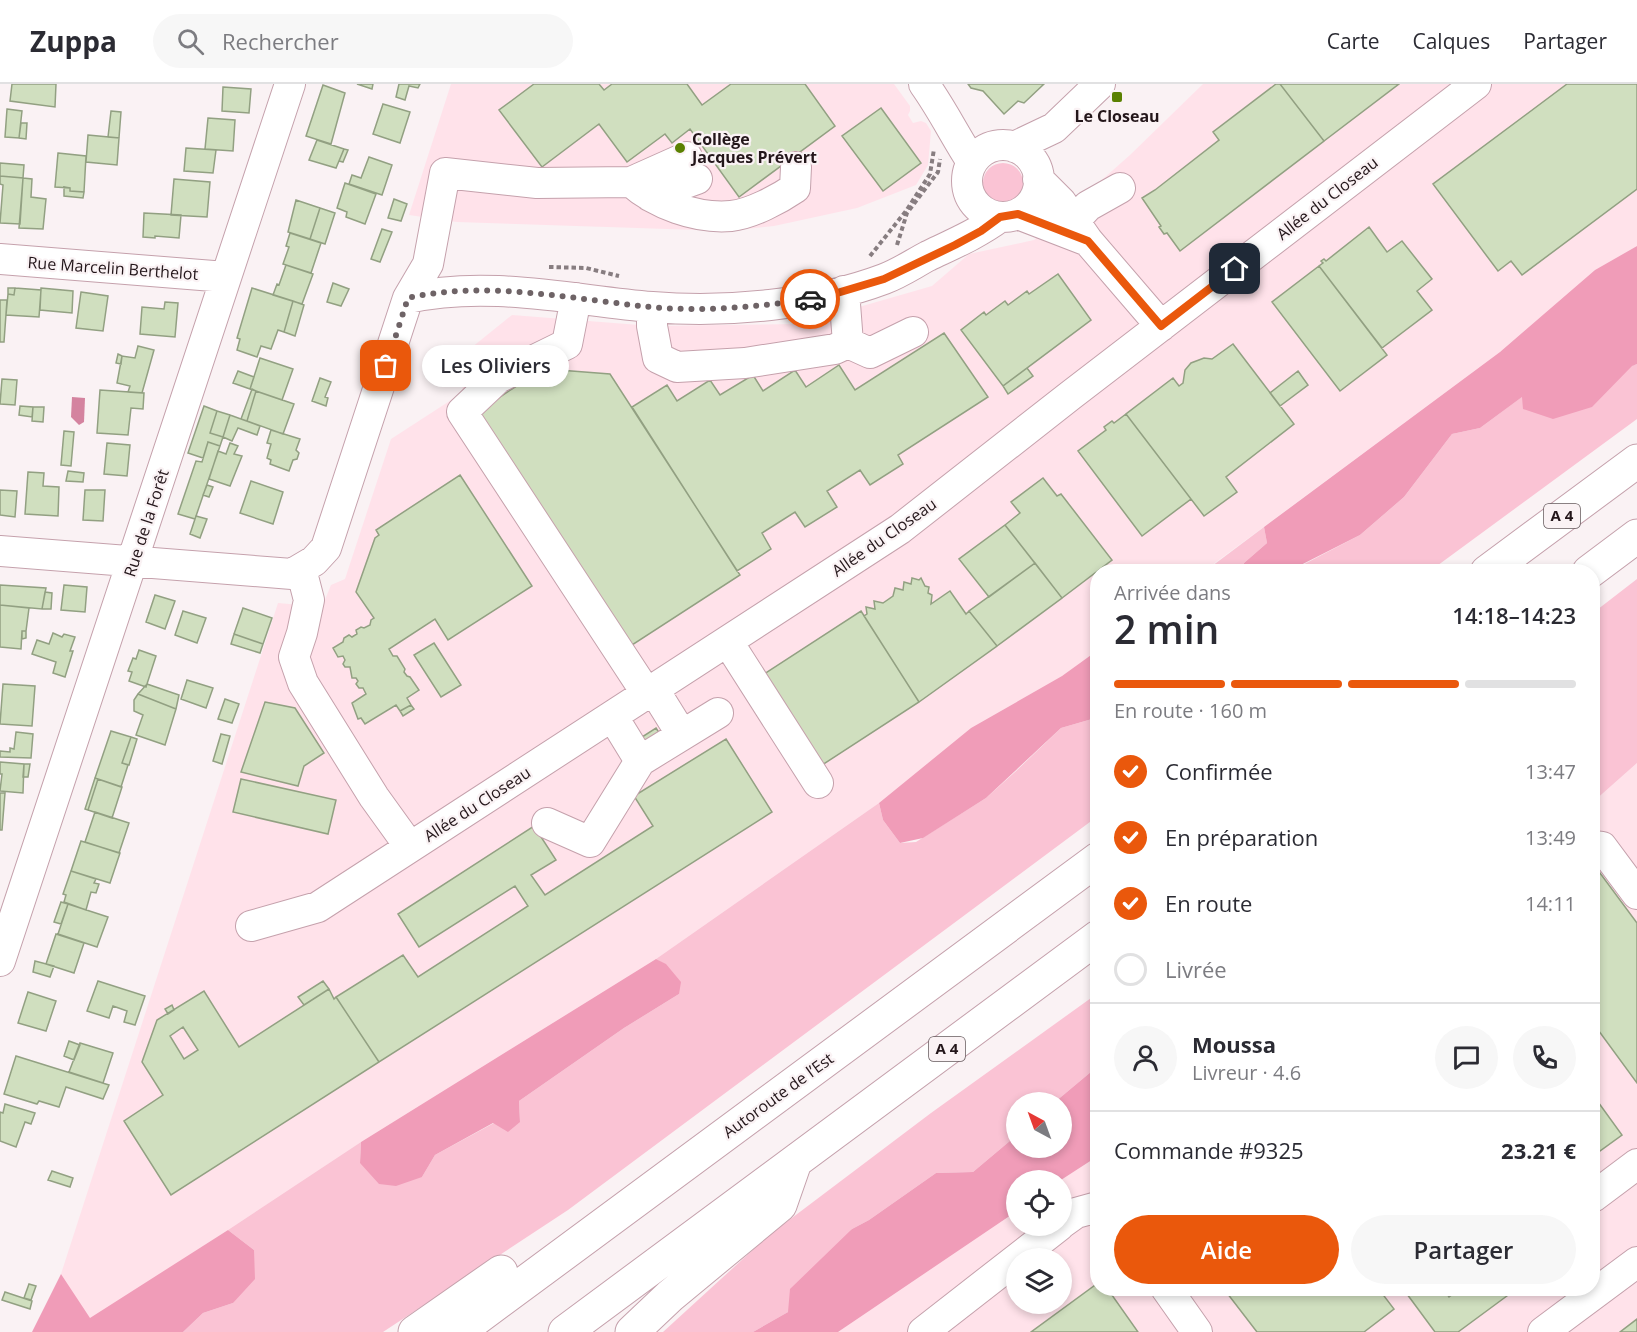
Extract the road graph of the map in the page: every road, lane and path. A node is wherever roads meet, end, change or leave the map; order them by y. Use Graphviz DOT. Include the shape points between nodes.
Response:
graph roads {
  1 [pos="290,84"];
  2 [pos="1100,84"];
  3 [pos="1476,84"];
  4 [pos="931,93"];
  5 [pos="1054,128"];
  6 [pos="936,142"];
  7 [pos="992,152"];
  8 [pos="941,155"];
  9 [pos="796,167"];
  10 [pos="692,168"];
  11 [pos="1037,173"];
  12 [pos="1120,188"];
  13 [pos="640,189"];
  14 [pos="970,196"];
  15 [pos="1009,216"];
  16 [pos="1081,230"];
  17 [pos="927,257"];
  18 [pos="0,259"];
  19 [pos="541,267"];
  20 [pos="876,268"];
  21 [pos="620,276"];
  22 [pos="226,277"];
  23 [pos="844,291"];
  24 [pos="408,298"];
  25 [pos="576,298"];
  26 [pos="652,307"];
  27 [pos="1161,326"];
  28 [pos="913,332"];
  29 [pos="848,343"];
  30 [pos="1637,461"];
  31 [pos="1637,536"];
  32 [pos="0,551"];
  33 [pos="133,561"];
  34 [pos="1498,564"];
  35 [pos="1600,564"];
  36 [pos="301,569"];
  37 [pos="728,642"];
  38 [pos="650,692"];
  39 [pos="718,713"];
  40 [pos="613,717"];
  41 [pos="682,735"];
  42 [pos="640,761"];
  43 [pos="818,783"];
  44 [pos="547,823"];
  45 [pos="410,847"];
  46 [pos="1600,847"];
  47 [pos="1090,865"];
  48 [pos="1637,894"];
  49 [pos="251,926"];
  50 [pos="1090,943"];
  51 [pos="0,961"];
  52 [pos="747,1118"];
  53 [pos="795,1162"];
  54 [pos="1637,1164"];
  55 [pos="1600,1192"];
  56 [pos="1090,1209"];
  57 [pos="1072,1216"];
  58 [pos="1046,1236"];
  59 [pos="1637,1262"];
  60 [pos="1600,1284"];
  61 [pos="1172,1296"];
  62 [pos="1582,1296"];
  63 [pos="415,1332"];
  64 [pos="458,1332"];
  65 [pos="565,1332"];
  66 [pos="632,1332"];
  67 [pos="923,1332"];
  68 [pos="1197,1332"];
  69 [pos="1543,1332"];
  1 -- 22 [label="street, Rue de la Forêt"];
  2 -- 5 [label="street"];
  3 -- 27 [label="street, Allée du Closeau"];
  4 -- 7 [label="street" via="956,138"];
  5 -- 7 [label="street"];
  5 -- 11 [label="street"];
  6 -- 20 [label="path" via="930,174"];
  7 -- 11 [label="street" via="1028,154"];
  7 -- 14 [label="street" via="968,173"];
  8 -- 20 [label="path" via="938,172 907,213"];
  9 -- 13 [label="street" via="795,188 774,202 732,216 687,212"];
  10 -- 13 [label="street"];
  11 -- 15 [label="street" via="1033,201"];
  11 -- 16 [label="street"];
  12 -- 16 [label="street" via="1088,206"];
  13 -- 24 [label="street" via="445,173 428,264"];
  14 -- 15 [label="street" via="982,211"];
  14 -- 17 [label="street"];
  15 -- 16 [label="street"];
  15 -- 17 [label="street"];
  16 -- 27 [label="street"];
  17 -- 20 [label="street" via="912,267"];
  18 -- 22 [label="street, Rue Marcelin Berthelot"];
  19 -- 21 [label="path" via="586,268"];
  20 -- 23 [label="street"];
  22 -- 33 [label="street, Rue de la Forêt"];
  23 -- 26 [label="street" via="766,306"];
  23 -- 29 [label="street"];
  24 -- 25 [label="street" via="468,291"];
  24 -- 36 [label="street" via="326,548"];
  25 -- 26 [label="street"];
  25 -- 38 [label="street" via="567,344 498,378 462,412"];
  26 -- 29 [label="street" via="658,358 677,367 745,363 835,349"];
  27 -- 37 [label="street, Allée du Closeau" via="900,529"];
  28 -- 29 [label="street" via="870,353"];
  30 -- 34 [label="highway, A 4"];
  31 -- 35 [label="highway"];
  32 -- 33 [label="street"];
  33 -- 36 [label="street" via="292,574"];
  33 -- 51 [label="street, Rue de la Forêt"];
  36 -- 45 [label="street" via="309,600 294,657 296,667 368,787"];
  37 -- 38 [label="street, Allée du Closeau"];
  37 -- 43 [label="street"];
  38 -- 40 [label="street, Allée du Closeau"];
  38 -- 41 [label="street"];
  39 -- 41 [label="street"];
  40 -- 42 [label="street"];
  40 -- 45 [label="street, Allée du Closeau"];
  41 -- 42 [label="street"];
  42 -- 44 [label="street" via="590,842"];
  45 -- 49 [label="street, Allée du Closeau" via="318,907"];
  46 -- 48 [label="street"];
  47 -- 52 [label="highway, Autoroute de l’Est"];
  50 -- 53 [label="highway, A 4"];
  52 -- 63 [label="highway" via="697,1132"];
  52 -- 64 [label="highway, Autoroute de l’Est"];
  53 -- 65 [label="highway, A 4"];
  53 -- 66 [label="highway" via="780,1205"];
  54 -- 55 [label="street"];
  56 -- 57 [label="street"];
  58 -- 67 [label="street"];
  59 -- 60 [label="street"];
  61 -- 68 [label="street"];
  62 -- 69 [label="street"];
}
